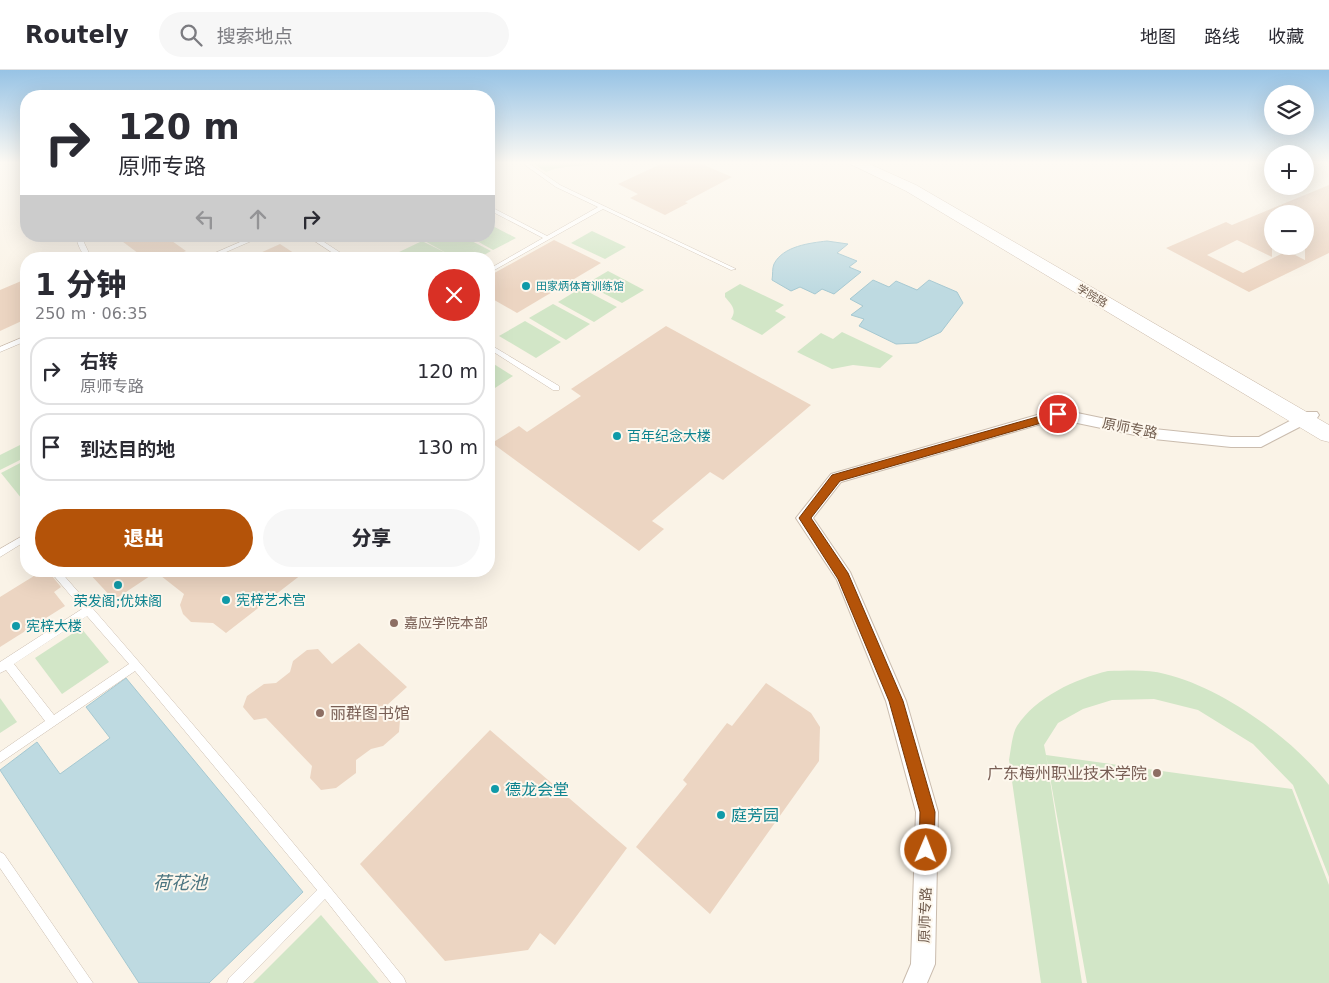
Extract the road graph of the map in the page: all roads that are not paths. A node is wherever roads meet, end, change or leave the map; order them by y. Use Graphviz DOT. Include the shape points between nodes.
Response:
graph roads {
  1 [pos="600,205"];
  2 [pos="940,205"];
  3 [pos="952,205"];
  4 [pos="603,206"];
  5 [pos="495,211"];
  6 [pos="547,238"];
  7 [pos="245,242"];
  8 [pos="320,242"];
  9 [pos="221,252"];
  10 [pos="336,252"];
  11 [pos="495,268"];
  12 [pos="733,269"];
  13 [pos="20,341"];
  14 [pos="0,350"];
  15 [pos="495,350"];
  16 [pos="556,388"];
  17 [pos="1306,417"];
  18 [pos="1329,425"];
  19 [pos="1329,435"];
  20 [pos="20,541"];
  21 [pos="0,553"];
  22 [pos="59,577"];
  23 [pos="87,611"];
  24 [pos="4,665"];
  25 [pos="136,665"];
  26 [pos="52,721"];
  27 [pos="0,758"];
  28 [pos="0,858"];
  29 [pos="325,890"];
  30 [pos="86,983"];
  31 [pos="234,983"];
  32 [pos="399,983"];
  33 [pos="915,983"];
  1 -- 4 [label="lane"];
  2 -- 17 [label="street, 学院路"];
  3 -- 17 [label="street, 学院路"];
  4 -- 6 [label="lane"];
  4 -- 12 [label="lane"];
  5 -- 6 [label="lane"];
  6 -- 11 [label="lane"];
  7 -- 9 [label="lane"];
  8 -- 10 [label="lane"];
  13 -- 14 [label="lane"];
  15 -- 16 [label="lane"];
  17 -- 18 [label="street, 学院路"];
  17 -- 19 [label="street, 学院路"];
  17 -- 33 [label="street, 原师专路" via="1261,442 1231,442 1154,434 1058,414 836,478 804,518 844,577 896,701 927,812 923,964"];
  20 -- 21 [label="lane"];
  22 -- 23 [label="lane"];
  23 -- 24 [label="lane"];
  23 -- 25 [label="lane"];
  24 -- 26 [label="lane"];
  25 -- 26 [label="lane"];
  25 -- 29 [label="lane"];
  26 -- 27 [label="lane"];
  28 -- 30 [label="lane"];
  29 -- 31 [label="lane"];
  29 -- 32 [label="lane"];
}
